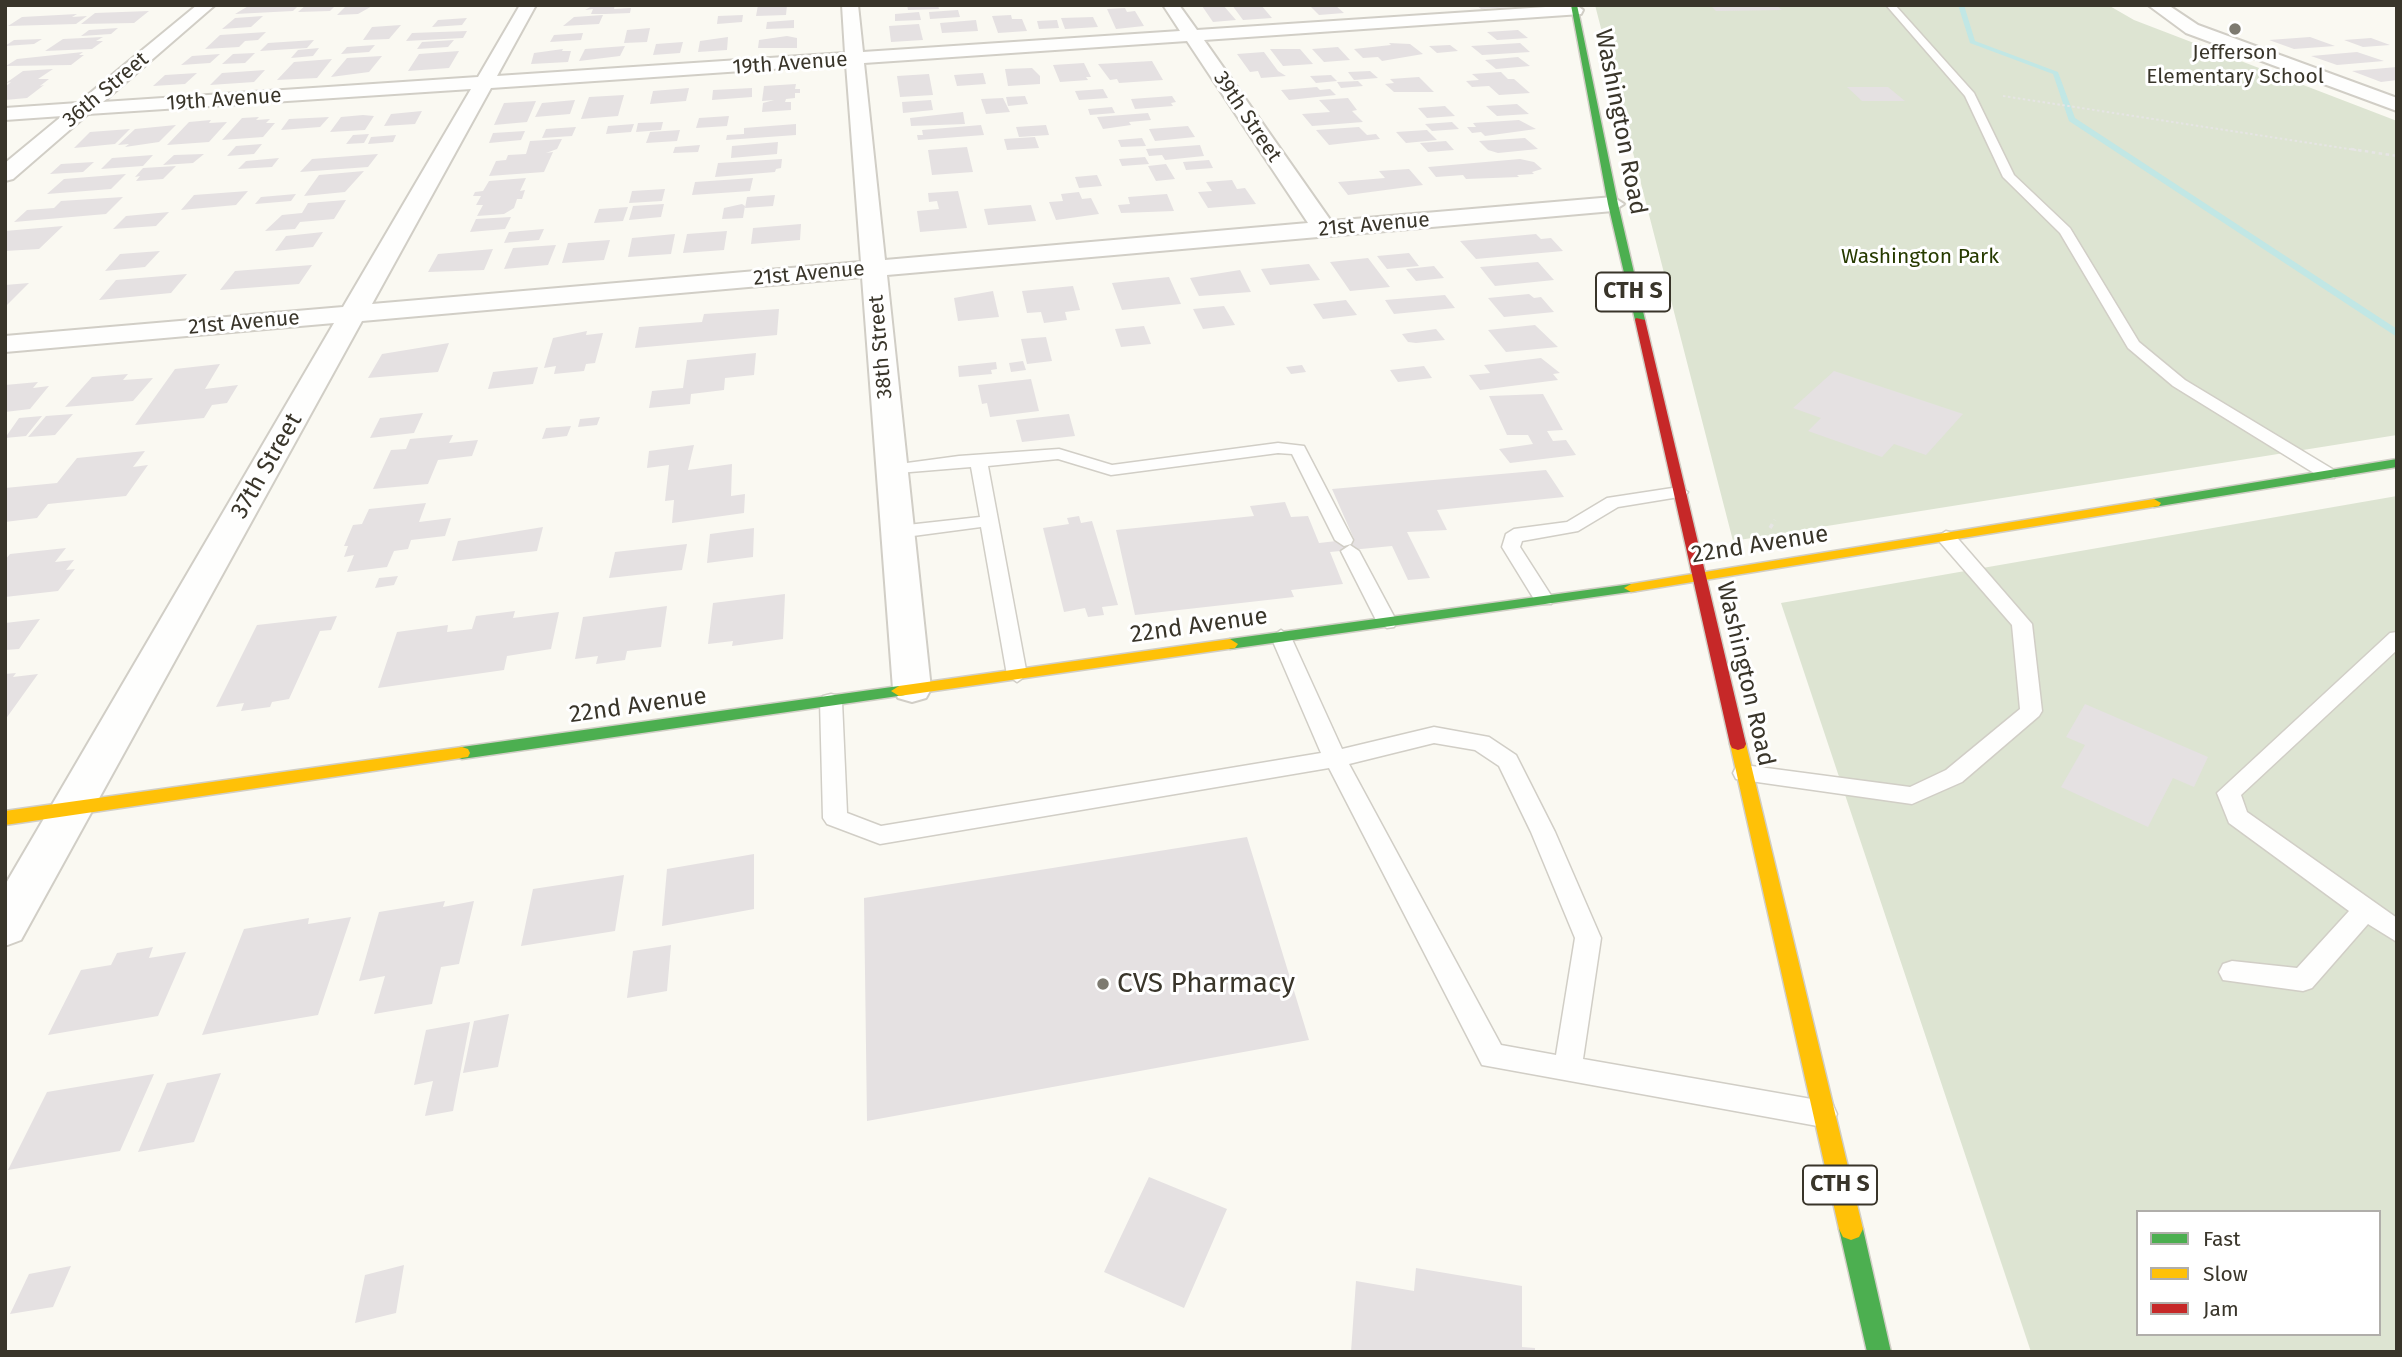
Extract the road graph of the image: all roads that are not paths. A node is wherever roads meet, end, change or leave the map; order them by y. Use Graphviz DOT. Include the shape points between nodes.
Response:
graph roads {
  1 [pos="208,5"];
  2 [pos="528,5"];
  3 [pos="850,5"];
  4 [pos="1171,5"];
  5 [pos="1891,5"];
  6 [pos="2156,5"];
  7 [pos="1574,8"];
  8 [pos="1192,36"];
  9 [pos="855,60"];
  10 [pos="484,83"];
  11 [pos="2397,105"];
  12 [pos="83,109"];
  13 [pos="5,114"];
  14 [pos="5,174"];
  15 [pos="1613,204"];
  16 [pos="1324,229"];
  17 [pos="874,268"];
  18 [pos="353,314"];
  19 [pos="5,344"];
  20 [pos="979,462"];
  21 [pos="2397,463"];
  22 [pos="892,470"];
  23 [pos="2328,474"];
  24 [pos="1679,492"];
  25 [pos="988,521"];
  26 [pos="898,532"];
  27 [pos="1946,537"];
  28 [pos="1699,578"];
  29 [pos="1544,600"];
  30 [pos="1387,622"];
  31 [pos="1281,637"];
  32 [pos="2397,638"];
  33 [pos="1017,675"];
  34 [pos="912,689"];
  35 [pos="831,701"];
  36 [pos="1335,759"];
  37 [pos="1744,774"];
  38 [pos="73,809"];
  39 [pos="5,818"];
  40 [pos="2366,909"];
  41 [pos="5,927"];
  42 [pos="2397,932"];
  43 [pos="2232,972"];
  44 [pos="1567,1069"];
  45 [pos="1823,1114"];
  46 [pos="1878,1352"];
  1 -- 12 [label="street, 36th Street"];
  2 -- 10 [label="street, 37th Street"];
  3 -- 9 [label="street, 38th Street"];
  4 -- 8 [label="street, 39th Street"];
  5 -- 23 [label="lane" via="1970,95 2009,177 2066,231 2133,345 2179,383"];
  6 -- 11 [label="street" via="2192,29"];
  7 -- 8 [label="street, 19th Avenue"];
  7 -- 15 [label="main road, Washington Road / CTH S"];
  8 -- 9 [label="street, 19th Avenue"];
  8 -- 16 [label="street, 39th Street"];
  9 -- 10 [label="street, 19th Avenue"];
  9 -- 17 [label="street, 38th Street"];
  10 -- 12 [label="street, 19th Avenue"];
  10 -- 18 [label="street, 37th Street"];
  12 -- 13 [label="street, 19th Avenue"];
  12 -- 14 [label="street, 36th Street"];
  15 -- 16 [label="street, 21st Avenue"];
  15 -- 24 [label="main road, Washington Road / CTH S"];
  16 -- 17 [label="street, 21st Avenue"];
  17 -- 18 [label="street, 21st Avenue"];
  17 -- 22 [label="street, 38th Street"];
  18 -- 19 [label="street, 21st Avenue"];
  18 -- 38 [label="street, 37th Street"];
  20 -- 22 [label="lane"];
  20 -- 25 [label="lane"];
  20 -- 30 [label="lane" via="1059,454 1111,470 1278,448 1298,450"];
  21 -- 23 [label="main road, 22nd Avenue"];
  22 -- 26 [label="street, 38th Street"];
  23 -- 27 [label="main road, 22nd Avenue"];
  24 -- 28 [label="main road, Washington Road / CTH S"];
  24 -- 29 [label="lane" via="1613,502 1572,527 1513,538 1511,547"];
  25 -- 26 [label="lane"];
  25 -- 33 [label="lane"];
  26 -- 34 [label="street, 38th Street"];
  27 -- 28 [label="main road, 22nd Avenue"];
  27 -- 37 [label="lane" via="2022,624 2031,711 1954,776 1912,796"];
  28 -- 29 [label="main road, 22nd Avenue"];
  28 -- 37 [label="main road, Washington Road / CTH S"];
  29 -- 30 [label="main road, 22nd Avenue"];
  30 -- 31 [label="main road, 22nd Avenue"];
  31 -- 33 [label="main road, 22nd Avenue"];
  31 -- 36 [label="lane"];
  32 -- 40 [label="lane" via="2229,793 2237,817"];
  33 -- 34 [label="main road, 22nd Avenue"];
  34 -- 35 [label="main road, 22nd Avenue"];
  35 -- 36 [label="lane" via="835,818 880,835"];
  35 -- 38 [label="main road, 22nd Avenue"];
  36 -- 44 [label="lane" via="1492,1056"];
  36 -- 44 [label="lane" via="1434,735 1481,743 1508,761 1588,938"];
  37 -- 45 [label="main road, Washington Road / CTH S"];
  38 -- 39 [label="main road, 22nd Avenue"];
  38 -- 41 [label="street, 37th Street"];
  40 -- 42 [label="lane"];
  40 -- 43 [label="lane" via="2303,980"];
  44 -- 45 [label="lane"];
  45 -- 46 [label="main road, Washington Road / CTH S"];
}
